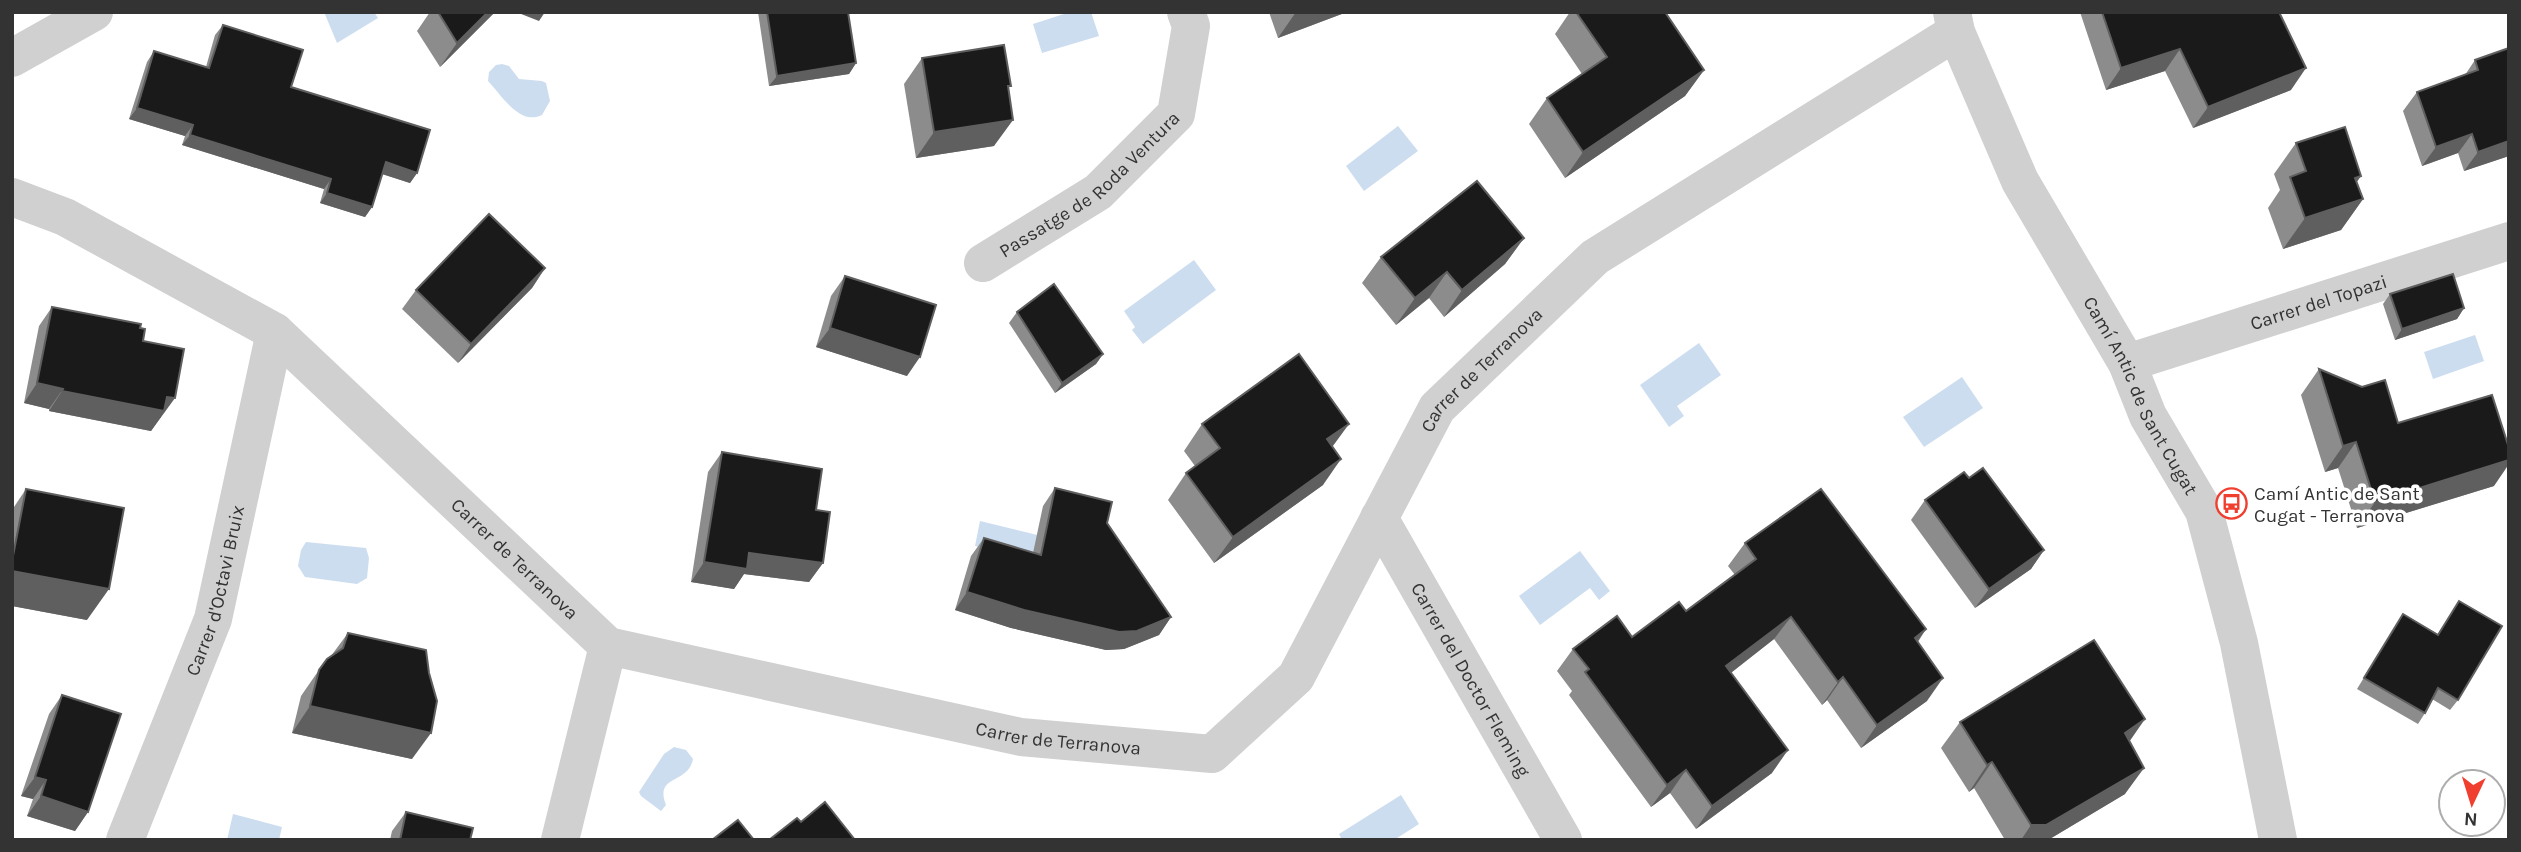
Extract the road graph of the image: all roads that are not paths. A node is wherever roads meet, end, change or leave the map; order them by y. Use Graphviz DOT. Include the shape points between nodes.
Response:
graph roads {
  1 [pos="94,12"];
  2 [pos="1186,12"];
  3 [pos="1954,22"];
  4 [pos="12,58"];
  5 [pos="12,197"];
  6 [pos="2509,241"];
  7 [pos="983,263"];
  8 [pos="275,332"];
  9 [pos="2127,363"];
  10 [pos="1379,518"];
  11 [pos="608,646"];
  12 [pos="125,840"];
  13 [pos="560,840"];
  14 [pos="1563,840"];
  15 [pos="2278,840"];
  1 -- 4 [label="street"];
  2 -- 7 [label="street, Passatge de Roda Ventura" via="1191,26 1176,114 1097,192"];
  3 -- 9 [label="street, Camí Antic de Sant Cugat" via="2021,181"];
  3 -- 10 [label="street, Carrer de Terranova" via="1595,257 1437,408"];
  5 -- 8 [label="street, Carrer de Terranova" via="65,217"];
  6 -- 9 [label="street, Carrer del Topazi"];
  8 -- 11 [label="street, Carrer de Terranova"];
  8 -- 12 [label="street, Carrer d'Octavi Bruix" via="213,619"];
  9 -- 15 [label="street, Camí Antic de Sant Cugat" via="2148,416 2204,511 2239,643"];
  10 -- 11 [label="street, Carrer de Terranova" via="1296,677 1212,754 1021,737"];
  10 -- 14 [label="street, Carrer del Doctor Fleming"];
  11 -- 13 [label="street"];
}
